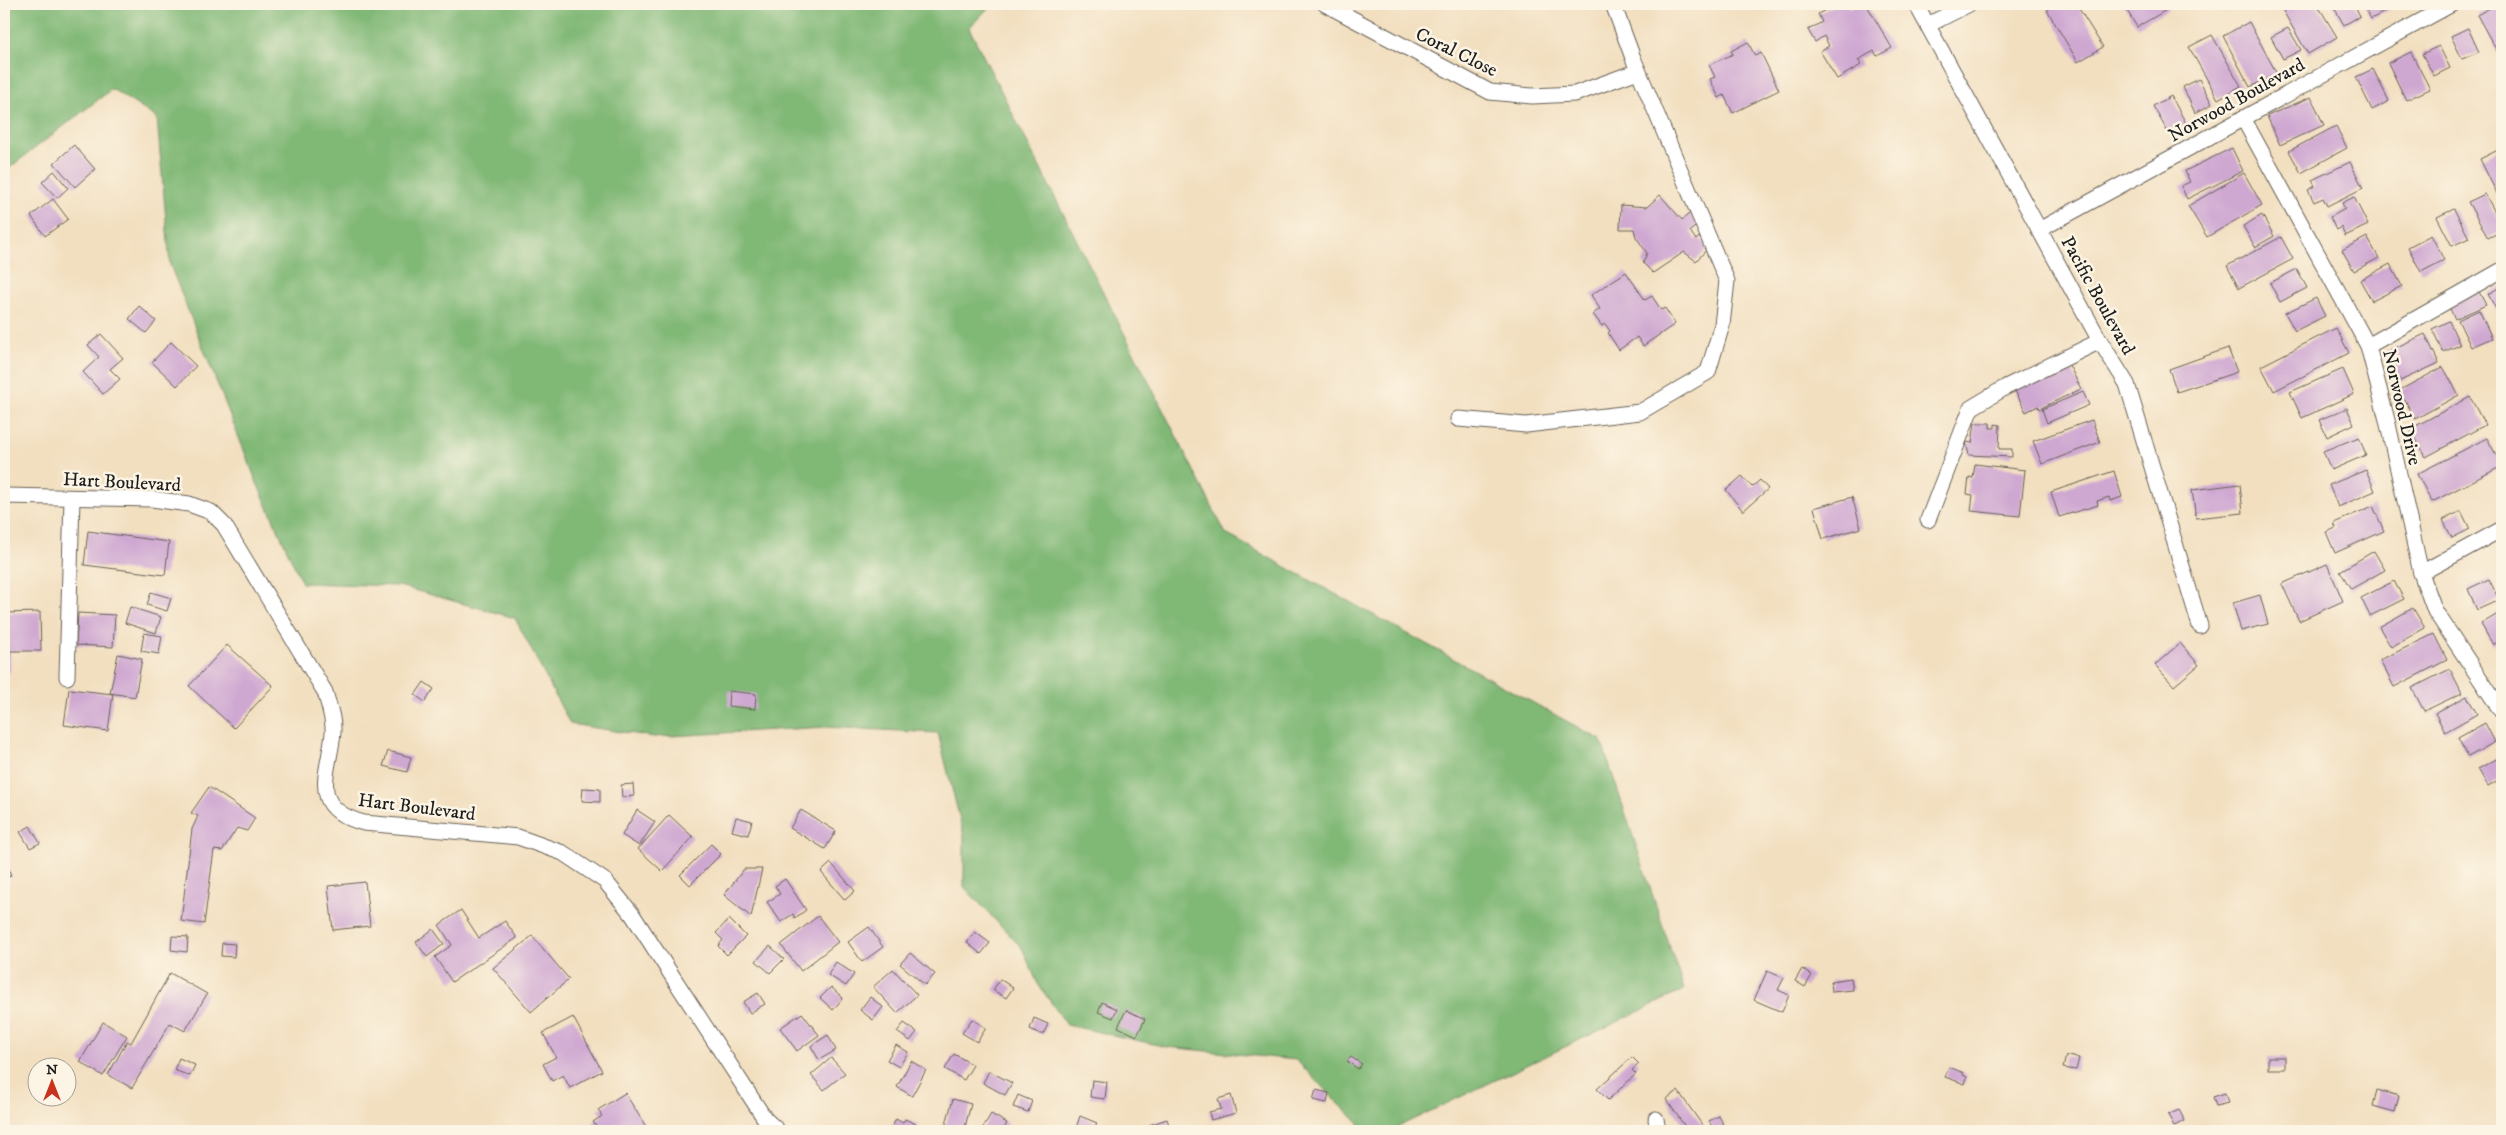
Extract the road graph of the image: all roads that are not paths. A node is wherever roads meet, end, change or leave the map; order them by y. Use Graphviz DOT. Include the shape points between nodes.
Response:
graph roads {
  1 [pos="1325,4"];
  2 [pos="1613,4"];
  3 [pos="1916,4"];
  4 [pos="1968,4"];
  5 [pos="2452,4"];
  6 [pos="1928,25"];
  7 [pos="1638,71"];
  8 [pos="2243,118"];
  9 [pos="2040,230"];
  10 [pos="2502,270"];
  11 [pos="2100,341"];
  12 [pos="2368,346"];
  13 [pos="1458,419"];
  14 [pos="4,496"];
  15 [pos="72,498"];
  16 [pos="1928,520"];
  17 [pos="2502,529"];
  18 [pos="2421,573"];
  19 [pos="2200,626"];
  20 [pos="67,677"];
  21 [pos="2502,712"];
  22 [pos="778,1131"];
  1 -- 7 [label="street, Coral Close" via="1490,92 1532,96 1575,94"];
  2 -- 7 [label="street"];
  3 -- 6 [label="street, Pacific Boulevard"];
  4 -- 6 [label="street"];
  5 -- 8 [label="street, Norwood Boulevard"];
  6 -- 9 [label="street, Pacific Boulevard"];
  7 -- 13 [label="street" via="1726,281 1722,325 1708,372 1640,412 1526,425"];
  8 -- 9 [label="street, Norwood Boulevard"];
  8 -- 12 [label="street, Norwood Drive"];
  9 -- 11 [label="street, Pacific Boulevard"];
  10 -- 12 [label="street"];
  11 -- 16 [label="street" via="2006,387 1971,408"];
  11 -- 19 [label="street, Pacific Boulevard" via="2127,384"];
  12 -- 18 [label="street, Norwood Drive"];
  14 -- 15 [label="street, Hart Boulevard"];
  15 -- 20 [label="street"];
  15 -- 22 [label="street, Hart Boulevard" via="152,499 189,504 211,512 224,525 324,692 332,712 333,733 324,787 338,812 364,823 518,837 564,853 605,881 632,914 766,1119"];
  17 -- 18 [label="street"];
  18 -- 21 [label="street, Norwood Drive" via="2435,611"];
}
